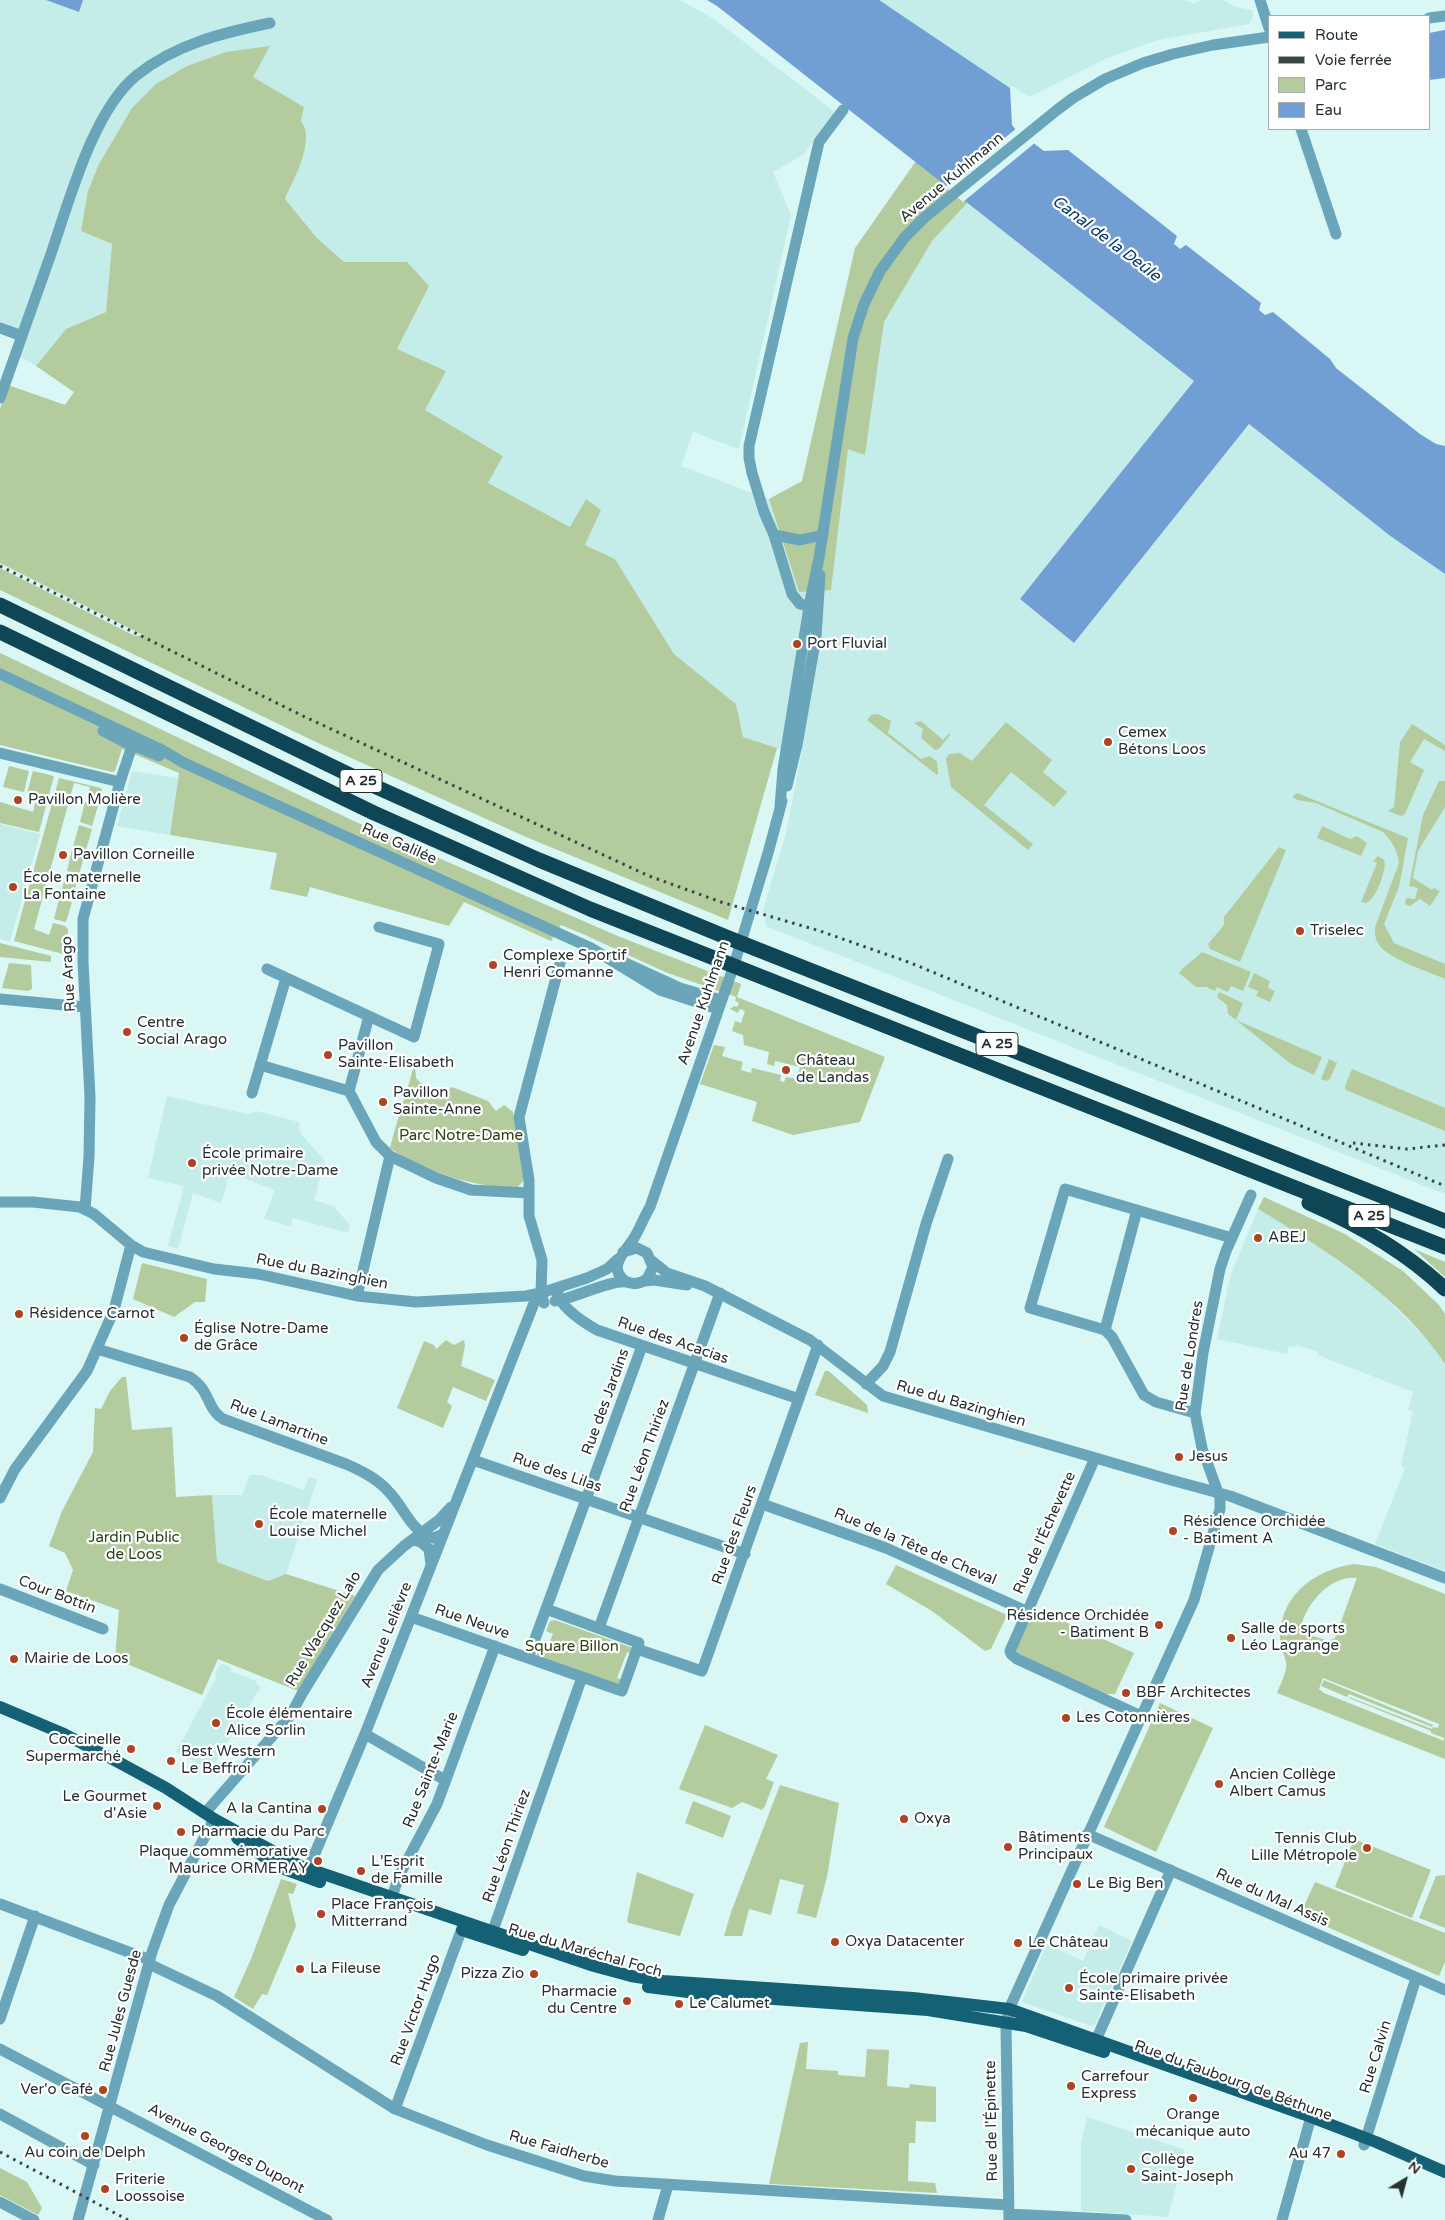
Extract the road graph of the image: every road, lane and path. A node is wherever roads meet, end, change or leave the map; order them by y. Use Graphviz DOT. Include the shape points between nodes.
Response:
graph roads {
  1 [pos="1260,0"];
  2 [pos="1445,16"];
  3 [pos="1430,18"];
  4 [pos="270,23"];
  5 [pos="1268,25"];
  6 [pos="1268,37"];
  7 [pos="843,110"];
  8 [pos="1301,130"];
  9 [pos="1336,234"];
  10 [pos="0,328"];
  11 [pos="22,336"];
  12 [pos="0,398"];
  13 [pos="774,535"];
  14 [pos="823,535"];
  15 [pos="0,605"];
  16 [pos="814,608"];
  17 [pos="0,632"];
  18 [pos="0,674"];
  19 [pos="0,682"];
  20 [pos="132,746"];
  21 [pos="0,753"];
  22 [pos="184,763"];
  23 [pos="120,782"];
  24 [pos="379,928"];
  25 [pos="561,959"];
  26 [pos="266,969"];
  27 [pos="286,978"];
  28 [pos="0,1000"];
  29 [pos="719,1005"];
  30 [pos="85,1007"];
  31 [pos="369,1016"];
  32 [pos="260,1065"];
  33 [pos="350,1091"];
  34 [pos="252,1093"];
  35 [pos="390,1156"];
  36 [pos="948,1159"];
  37 [pos="1291,1190"];
  38 [pos="529,1193"];
  39 [pos="1252,1194"];
  40 [pos="0,1202"];
  41 [pos="650,1207"];
  42 [pos="85,1208"];
  43 [pos="1137,1210"];
  44 [pos="1445,1221"];
  45 [pos="1232,1238"];
  46 [pos="131,1245"];
  47 [pos="1445,1247"];
  48 [pos="621,1256"];
  49 [pos="650,1257"];
  50 [pos="644,1281"];
  51 [pos="627,1282"];
  52 [pos="560,1287"];
  53 [pos="1445,1289"];
  54 [pos="720,1293"];
  55 [pos="357,1296"];
  56 [pos="543,1298"];
  57 [pos="560,1301"];
  58 [pos="1105,1330"];
  59 [pos="818,1345"];
  60 [pos="642,1346"];
  61 [pos="97,1349"];
  62 [pos="695,1363"];
  63 [pos="866,1384"];
  64 [pos="799,1399"];
  65 [pos="1195,1413"];
  66 [pos="1095,1458"];
  67 [pos="473,1460"];
  68 [pos="1218,1492"];
  69 [pos="460,1493"];
  70 [pos="0,1498"];
  71 [pos="586,1499"];
  72 [pos="762,1504"];
  73 [pos="639,1517"];
  74 [pos="443,1534"];
  75 [pos="416,1537"];
  76 [pos="744,1554"];
  77 [pos="431,1566"];
  78 [pos="1445,1578"];
  79 [pos="0,1589"];
  80 [pos="546,1609"];
  81 [pos="1026,1611"];
  82 [pos="410,1617"];
  83 [pos="599,1628"];
  84 [pos="104,1630"];
  85 [pos="495,1646"];
  86 [pos="637,1649"];
  87 [pos="528,1658"];
  88 [pos="582,1677"];
  89 [pos="0,1707"];
  90 [pos="1141,1716"];
  91 [pos="365,1734"];
  92 [pos="445,1780"];
  93 [pos="209,1816"];
  94 [pos="1087,1834"];
  95 [pos="308,1870"];
  96 [pos="1171,1870"];
  97 [pos="296,1875"];
  98 [pos="391,1900"];
  99 [pos="0,1904"];
  100 [pos="35,1916"];
  101 [pos="463,1926"];
  102 [pos="491,1936"];
  103 [pos="149,1962"];
  104 [pos="1416,1978"];
  105 [pos="1445,1990"];
  106 [pos="1008,2015"];
  107 [pos="0,2019"];
  108 [pos="1094,2044"];
  109 [pos="0,2049"];
  110 [pos="111,2105"];
  111 [pos="395,2109"];
  112 [pos="0,2114"];
  113 [pos="1310,2121"];
  114 [pos="1365,2142"];
  115 [pos="94,2165"];
  116 [pos="1445,2172"];
  117 [pos="1445,2181"];
  118 [pos="668,2185"];
  119 [pos="0,2202"];
  120 [pos="1009,2213"];
  121 [pos="34,2220"];
  122 [pos="78,2220"];
  123 [pos="327,2220"];
  124 [pos="658,2220"];
  125 [pos="1126,2220"];
  126 [pos="1282,2220"];
  1 -- 5 [label="street"];
  2 -- 3 [label="street"];
  4 -- 11 [label="street" via="221,34 180,48 137,75 122,90 94,135"];
  6 -- 14 [label="street, Avenue Kuhlmann" via="1202,47 1143,63 1105,79 1072,98 916,225 880,271 856,327"];
  7 -- 13 [label="street" via="819,142 752,428 749,458 752,473"];
  8 -- 9 [label="street"];
  10 -- 11 [label="street"];
  11 -- 12 [label="street"];
  13 -- 14 [label="street" via="800,540"];
  13 -- 16 [label="street" via="792,594 800,604"];
  14 -- 16 [label="street, Avenue Kuhlmann"];
  15 -- 44 [label="highway, A 25" via="380,789 548,864"];
  16 -- 29 [label="street, Avenue Kuhlmann" via="783,769 780,807"];
  17 -- 37 [label="highway, A 25" via="420,835 582,905 1109,1114"];
  18 -- 22 [label="street, Rue Galilée"];
  19 -- 20 [label="street, Rue Galilée"];
  20 -- 22 [label="street, Rue Galilée"];
  20 -- 23 [label="street, Rue Arago"];
  21 -- 23 [label="street"];
  22 -- 29 [label="street, Rue Galilée"];
  23 -- 30 [label="street, Rue Arago" via="83,919"];
  24 -- 31 [label="street" via="439,944 414,1037"];
  25 -- 38 [label="street" via="519,1117"];
  26 -- 27 [label="street"];
  27 -- 31 [label="street"];
  27 -- 32 [label="street"];
  28 -- 30 [label="street"];
  29 -- 41 [label="street, Avenue Kuhlmann"];
  30 -- 42 [label="street, Rue Arago" via="90,1098"];
  31 -- 33 [label="street"];
  32 -- 33 [label="street"];
  32 -- 34 [label="street"];
  33 -- 35 [label="street" via="373,1138"];
  35 -- 38 [label="street" via="471,1190"];
  35 -- 55 [label="street"];
  36 -- 63 [label="street" via="890,1352"];
  37 -- 47 [label="highway, A 25"];
  37 -- 53 [label="highway" via="1384,1240 1426,1270"];
  38 -- 56 [label="street" via="529,1216 542,1260"];
  39 -- 45 [label="street, Rue de Londres"];
  40 -- 42 [label="street"];
  41 -- 48 [label="street, Avenue Kuhlmann"];
  41 -- 49 [label="street, Avenue Kuhlmann" via="644,1247"];
  42 -- 46 [label="street, Rue du Bazinghien"];
  43 -- 45 [label="street"];
  43 -- 58 [label="street"];
  43 -- 58 [label="street" via="1064,1189 1030,1308"];
  45 -- 65 [label="street, Rue de Londres" via="1220,1269"];
  46 -- 55 [label="street, Rue du Bazinghien" via="143,1252 214,1269 258,1274"];
  46 -- 61 [label="street" via="114,1310"];
  48 -- 49 [label="street" via="634,1248"];
  48 -- 51 [label="street" via="619,1274"];
  48 -- 52 [label="street, Rue du Bazinghien" via="607,1269"];
  49 -- 50 [label="street" via="652,1272"];
  49 -- 54 [label="street, Rue du Bazinghien" via="667,1273"];
  50 -- 51 [label="street" via="636,1284"];
  50 -- 54 [label="street, Rue du Bazinghien" via="687,1285"];
  51 -- 57 [label="street, Rue du Bazinghien" via="617,1281"];
  52 -- 56 [label="street, Rue du Bazinghien"];
  52 -- 57 [label="street"];
  54 -- 59 [label="street, Rue du Bazinghien"];
  54 -- 62 [label="street, Rue Léon Thiriez"];
  55 -- 56 [label="street, Rue du Bazinghien" via="416,1302 526,1296"];
  56 -- 57 [label="street, Rue du Bazinghien"];
  56 -- 67 [label="street, Avenue Lelièvre" via="536,1298"];
  57 -- 60 [label="street, Rue des Acacias" via="591,1327"];
  58 -- 65 [label="street" via="1112,1336 1144,1394 1156,1402"];
  59 -- 63 [label="street, Rue du Bazinghien"];
  59 -- 64 [label="street, Rue des Fleurs"];
  60 -- 62 [label="street, Rue des Acacias"];
  60 -- 71 [label="street, Rue des Jardins"];
  61 -- 70 [label="street" via="79,1385 15,1469"];
  61 -- 75 [label="street, Rue Lamartine" via="190,1377 202,1387 213,1410 223,1419 365,1474 390,1492"];
  62 -- 64 [label="street, Rue des Acacias"];
  62 -- 73 [label="street, Rue Léon Thiriez"];
  63 -- 66 [label="street, Rue du Bazinghien" via="897,1401"];
  64 -- 72 [label="street, Rue des Fleurs"];
  65 -- 68 [label="street, Rue de Londres" via="1202,1448"];
  66 -- 68 [label="street, Rue du Bazinghien"];
  66 -- 81 [label="street, Rue de l'Échevette"];
  67 -- 69 [label="street, Avenue Lelièvre"];
  67 -- 71 [label="street, Rue des Lilas"];
  68 -- 78 [label="street, Rue du Bazinghien"];
  68 -- 90 [label="street, Rue de Londres" via="1220,1509 1197,1593"];
  69 -- 74 [label="street, Avenue Lelièvre"];
  69 -- 75 [label="street, Rue Wacquez Lalo" via="449,1511"];
  71 -- 73 [label="street, Rue des Lilas"];
  71 -- 80 [label="street, Rue des Jardins"];
  72 -- 76 [label="street, Rue des Fleurs"];
  72 -- 81 [label="street, Rue de la Tête de Cheval" via="880,1546"];
  73 -- 76 [label="street, Rue des Lilas"];
  73 -- 83 [label="street, Rue Léon Thiriez"];
  74 -- 75 [label="street" via="434,1538"];
  74 -- 77 [label="street, Avenue Lelièvre"];
  75 -- 77 [label="street" via="432,1554"];
  75 -- 93 [label="street, Rue Wacquez Lalo" via="373,1576 290,1716"];
  76 -- 86 [label="street, Rue des Fleurs" via="702,1671"];
  77 -- 82 [label="street, Avenue Lelièvre"];
  79 -- 84 [label="street, Cour Bottin"];
  80 -- 83 [label="street"];
  80 -- 87 [label="street"];
  81 -- 90 [label="street, Rue de l'Échevette" via="1011,1647 1013,1657"];
  82 -- 85 [label="street, Rue Neuve"];
  82 -- 91 [label="street, Avenue Lelièvre"];
  83 -- 86 [label="street" via="640,1643"];
  85 -- 87 [label="street, Rue Neuve"];
  85 -- 92 [label="street, Rue Sainte-Marie"];
  86 -- 88 [label="street, Rue Neuve" via="622,1691"];
  87 -- 88 [label="street, Rue Neuve"];
  88 -- 102 [label="street, Rue Léon Thiriez"];
  89 -- 93 [label="main road, Rue du Maréchal Foch" via="93,1748"];
  90 -- 94 [label="street, Rue de Londres"];
  91 -- 92 [label="street"];
  91 -- 95 [label="street, Avenue Lelièvre"];
  92 -- 98 [label="street, Rue Sainte-Marie"];
  93 -- 95 [label="main road, Rue du Maréchal Foch"];
  93 -- 97 [label="main road, Rue du Maréchal Foch" via="254,1852"];
  93 -- 103 [label="street, Rue Jules Guesde"];
  94 -- 96 [label="street, Rue du Mal Assis"];
  94 -- 106 [label="street, Rue de Londres"];
  95 -- 97 [label="street"];
  95 -- 98 [label="main road, Rue du Maréchal Foch"];
  96 -- 104 [label="street, Rue du Mal Assis"];
  96 -- 108 [label="street"];
  97 -- 98 [label="main road, Rue du Maréchal Foch"];
  98 -- 101 [label="main road, Rue du Maréchal Foch"];
  99 -- 100 [label="street, Rue Faidherbe"];
  100 -- 103 [label="street, Rue Faidherbe"];
  100 -- 107 [label="street"];
  101 -- 102 [label="main road, Rue du Maréchal Foch"];
  101 -- 111 [label="street, Rue Victor Hugo"];
  102 -- 106 [label="main road, Rue du Maréchal Foch" via="612,1978 670,1991"];
  103 -- 110 [label="street, Rue Jules Guesde"];
  103 -- 111 [label="street, Rue Faidherbe" via="217,1996"];
  104 -- 105 [label="street, Rue du Mal Assis"];
  104 -- 114 [label="street, Rue Calvin"];
  106 -- 108 [label="main road, Rue du Faubourg de Béthune" via="1036,2029"];
  106 -- 120 [label="street, Rue de l'Épinette"];
  108 -- 113 [label="main road, Rue du Faubourg de Béthune"];
  109 -- 110 [label="street, Avenue Georges Dupont"];
  110 -- 115 [label="street, Rue Jules Guesde"];
  110 -- 123 [label="street, Avenue Georges Dupont"];
  111 -- 118 [label="street, Rue Faidherbe" via="466,2138 584,2176"];
  112 -- 115 [label="street"];
  113 -- 114 [label="main road, Rue du Faubourg de Béthune"];
  113 -- 126 [label="street"];
  114 -- 116 [label="main road, Rue du Faubourg de Béthune"];
  114 -- 117 [label="main road, Rue du Faubourg de Béthune"];
  115 -- 122 [label="street, Rue Jules Guesde"];
  118 -- 120 [label="street, Rue Faidherbe"];
  118 -- 124 [label="street"];
  119 -- 121 [label="street"];
  120 -- 125 [label="street, Rue Faidherbe"];
}
